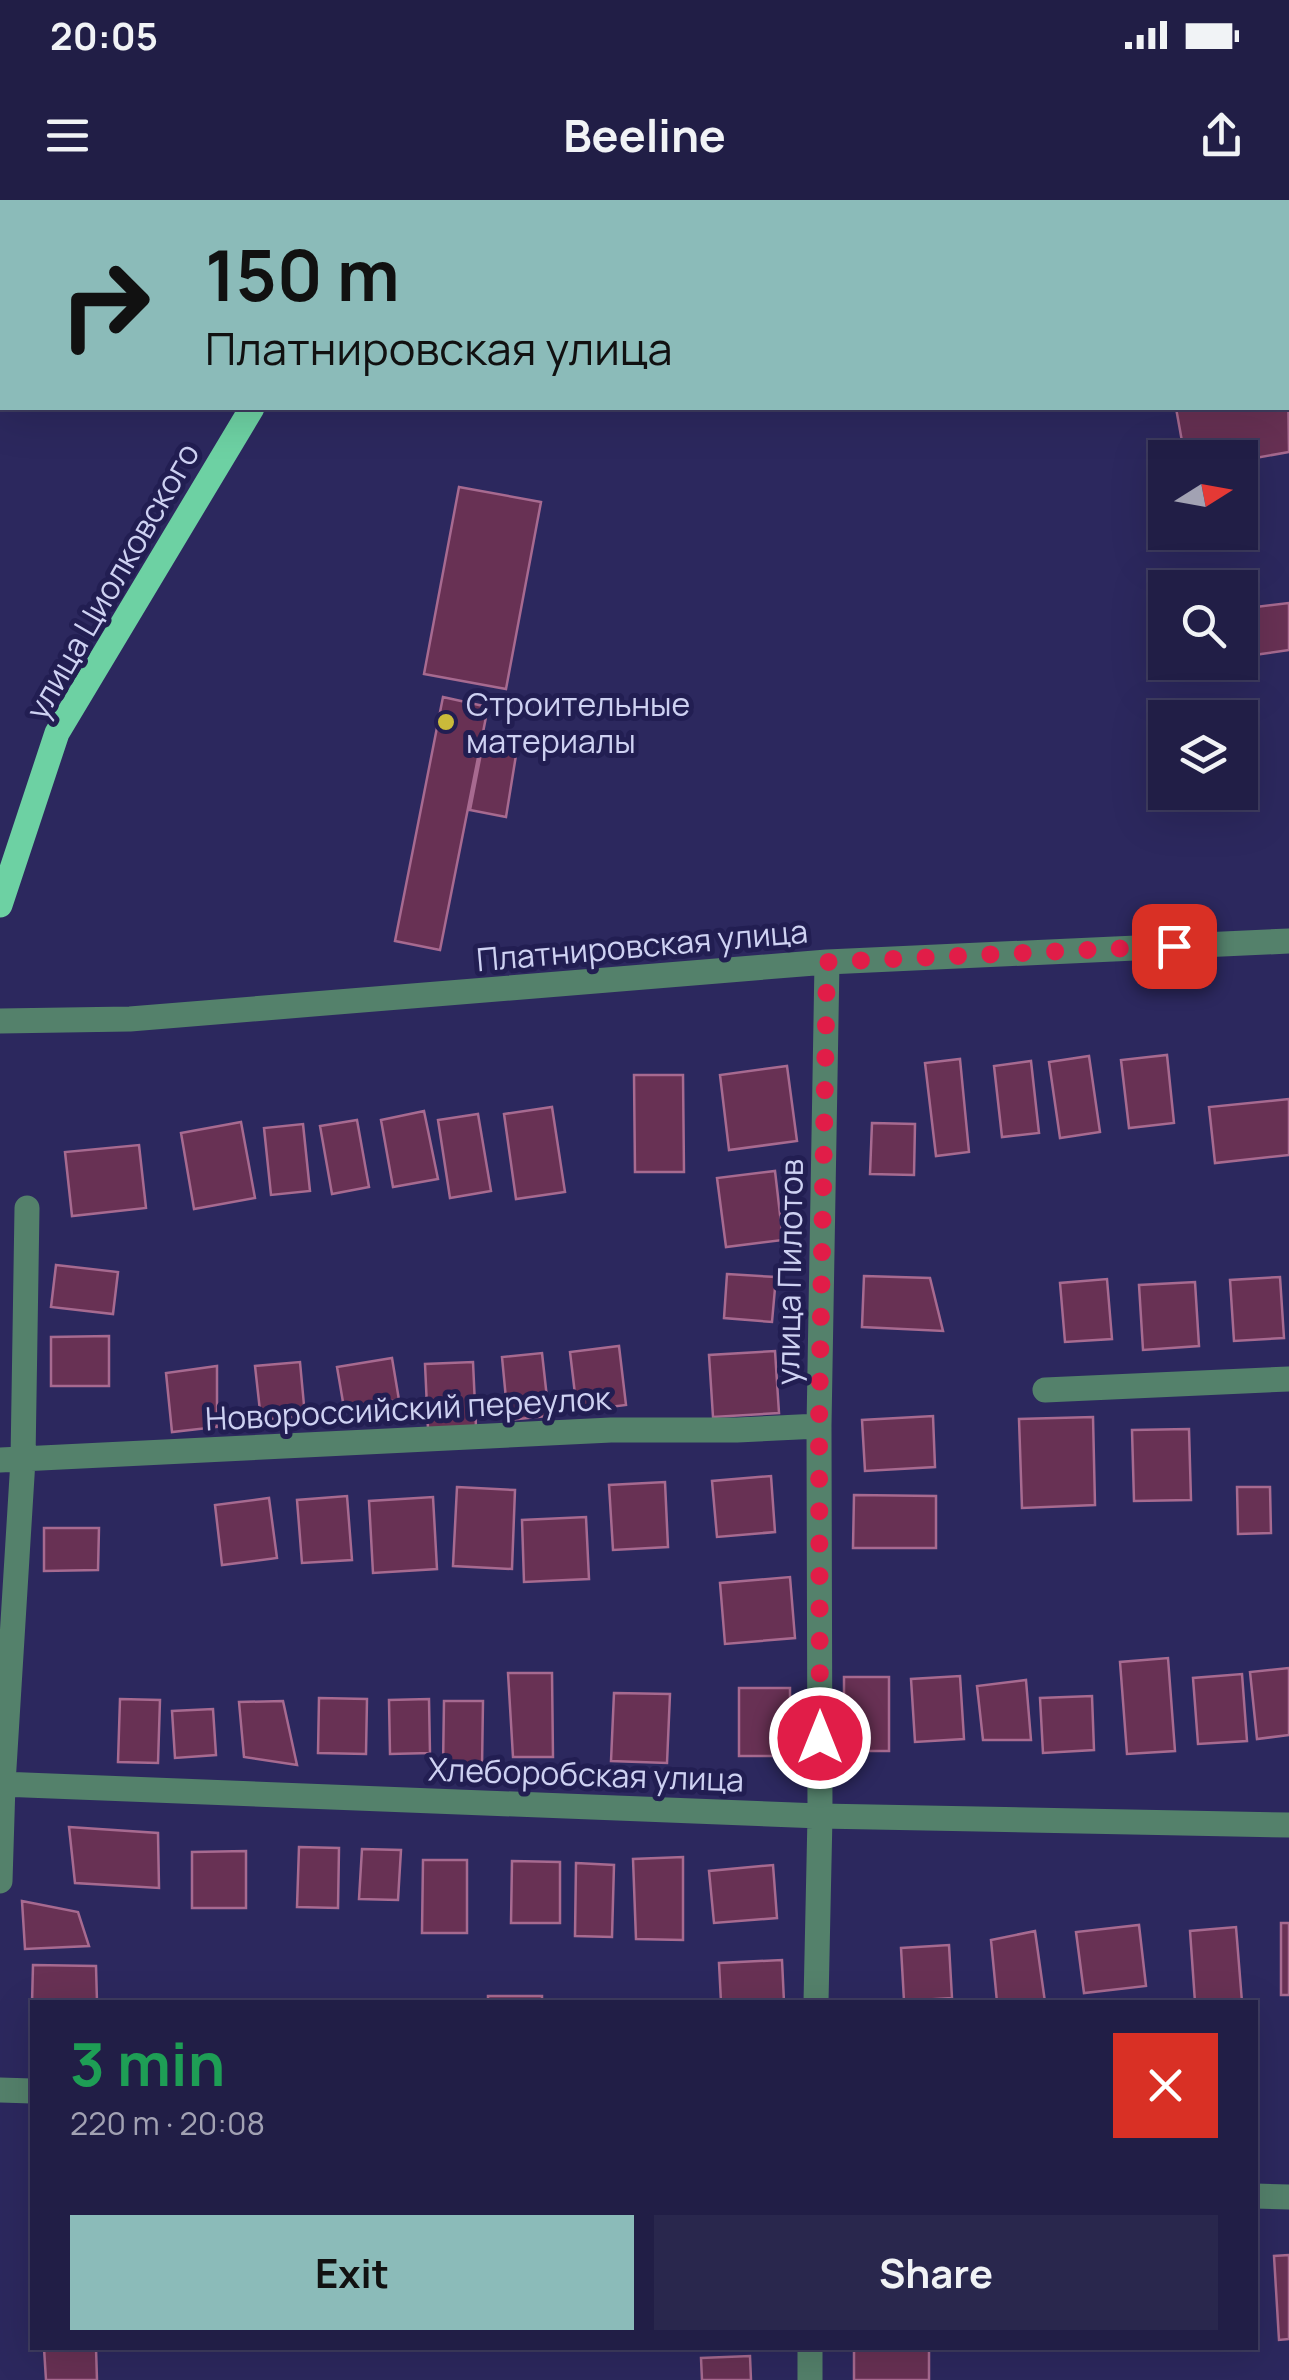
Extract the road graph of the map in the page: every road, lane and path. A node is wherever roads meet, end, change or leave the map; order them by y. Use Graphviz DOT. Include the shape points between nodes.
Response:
graph roads {
  1 [pos="251,410"];
  2 [pos="0,905"];
  3 [pos="1289,941"];
  4 [pos="827,962"];
  5 [pos="0,1022"];
  6 [pos="27,1208"];
  7 [pos="1289,1378"];
  8 [pos="1045,1390"];
  9 [pos="819,1426"];
  10 [pos="12,1460"];
  11 [pos="1,1784"];
  12 [pos="820,1816"];
  13 [pos="1289,1825"];
  14 [pos="0,1881"];
  15 [pos="816,2000"];
  16 [pos="0,2090"];
  17 [pos="30,2091"];
  18 [pos="1258,2196"];
  19 [pos="1289,2197"];
  20 [pos="810,2350"];
  21 [pos="810,2380"];
  1 -- 2 [label="main road, улица Циолковского" via="58,733"];
  3 -- 4 [label="street, Платнировская улица"];
  4 -- 5 [label="street, Платнировская улица" via="130,1019"];
  4 -- 9 [label="street, улица Пилотов"];
  6 -- 10 [label="street"];
  7 -- 8 [label="street"];
  9 -- 10 [label="street, Новороссийский переулок"];
  9 -- 12 [label="street, улица Пилотов"];
  10 -- 11 [label="street"];
  11 -- 12 [label="street, Хлеборобская улица"];
  11 -- 14 [label="street"];
  12 -- 13 [label="street, Хлеборобская улица"];
  12 -- 15 [label="street, улица Пилотов"];
  16 -- 17 [label="street"];
  18 -- 19 [label="street"];
  20 -- 21 [label="street"];
}
